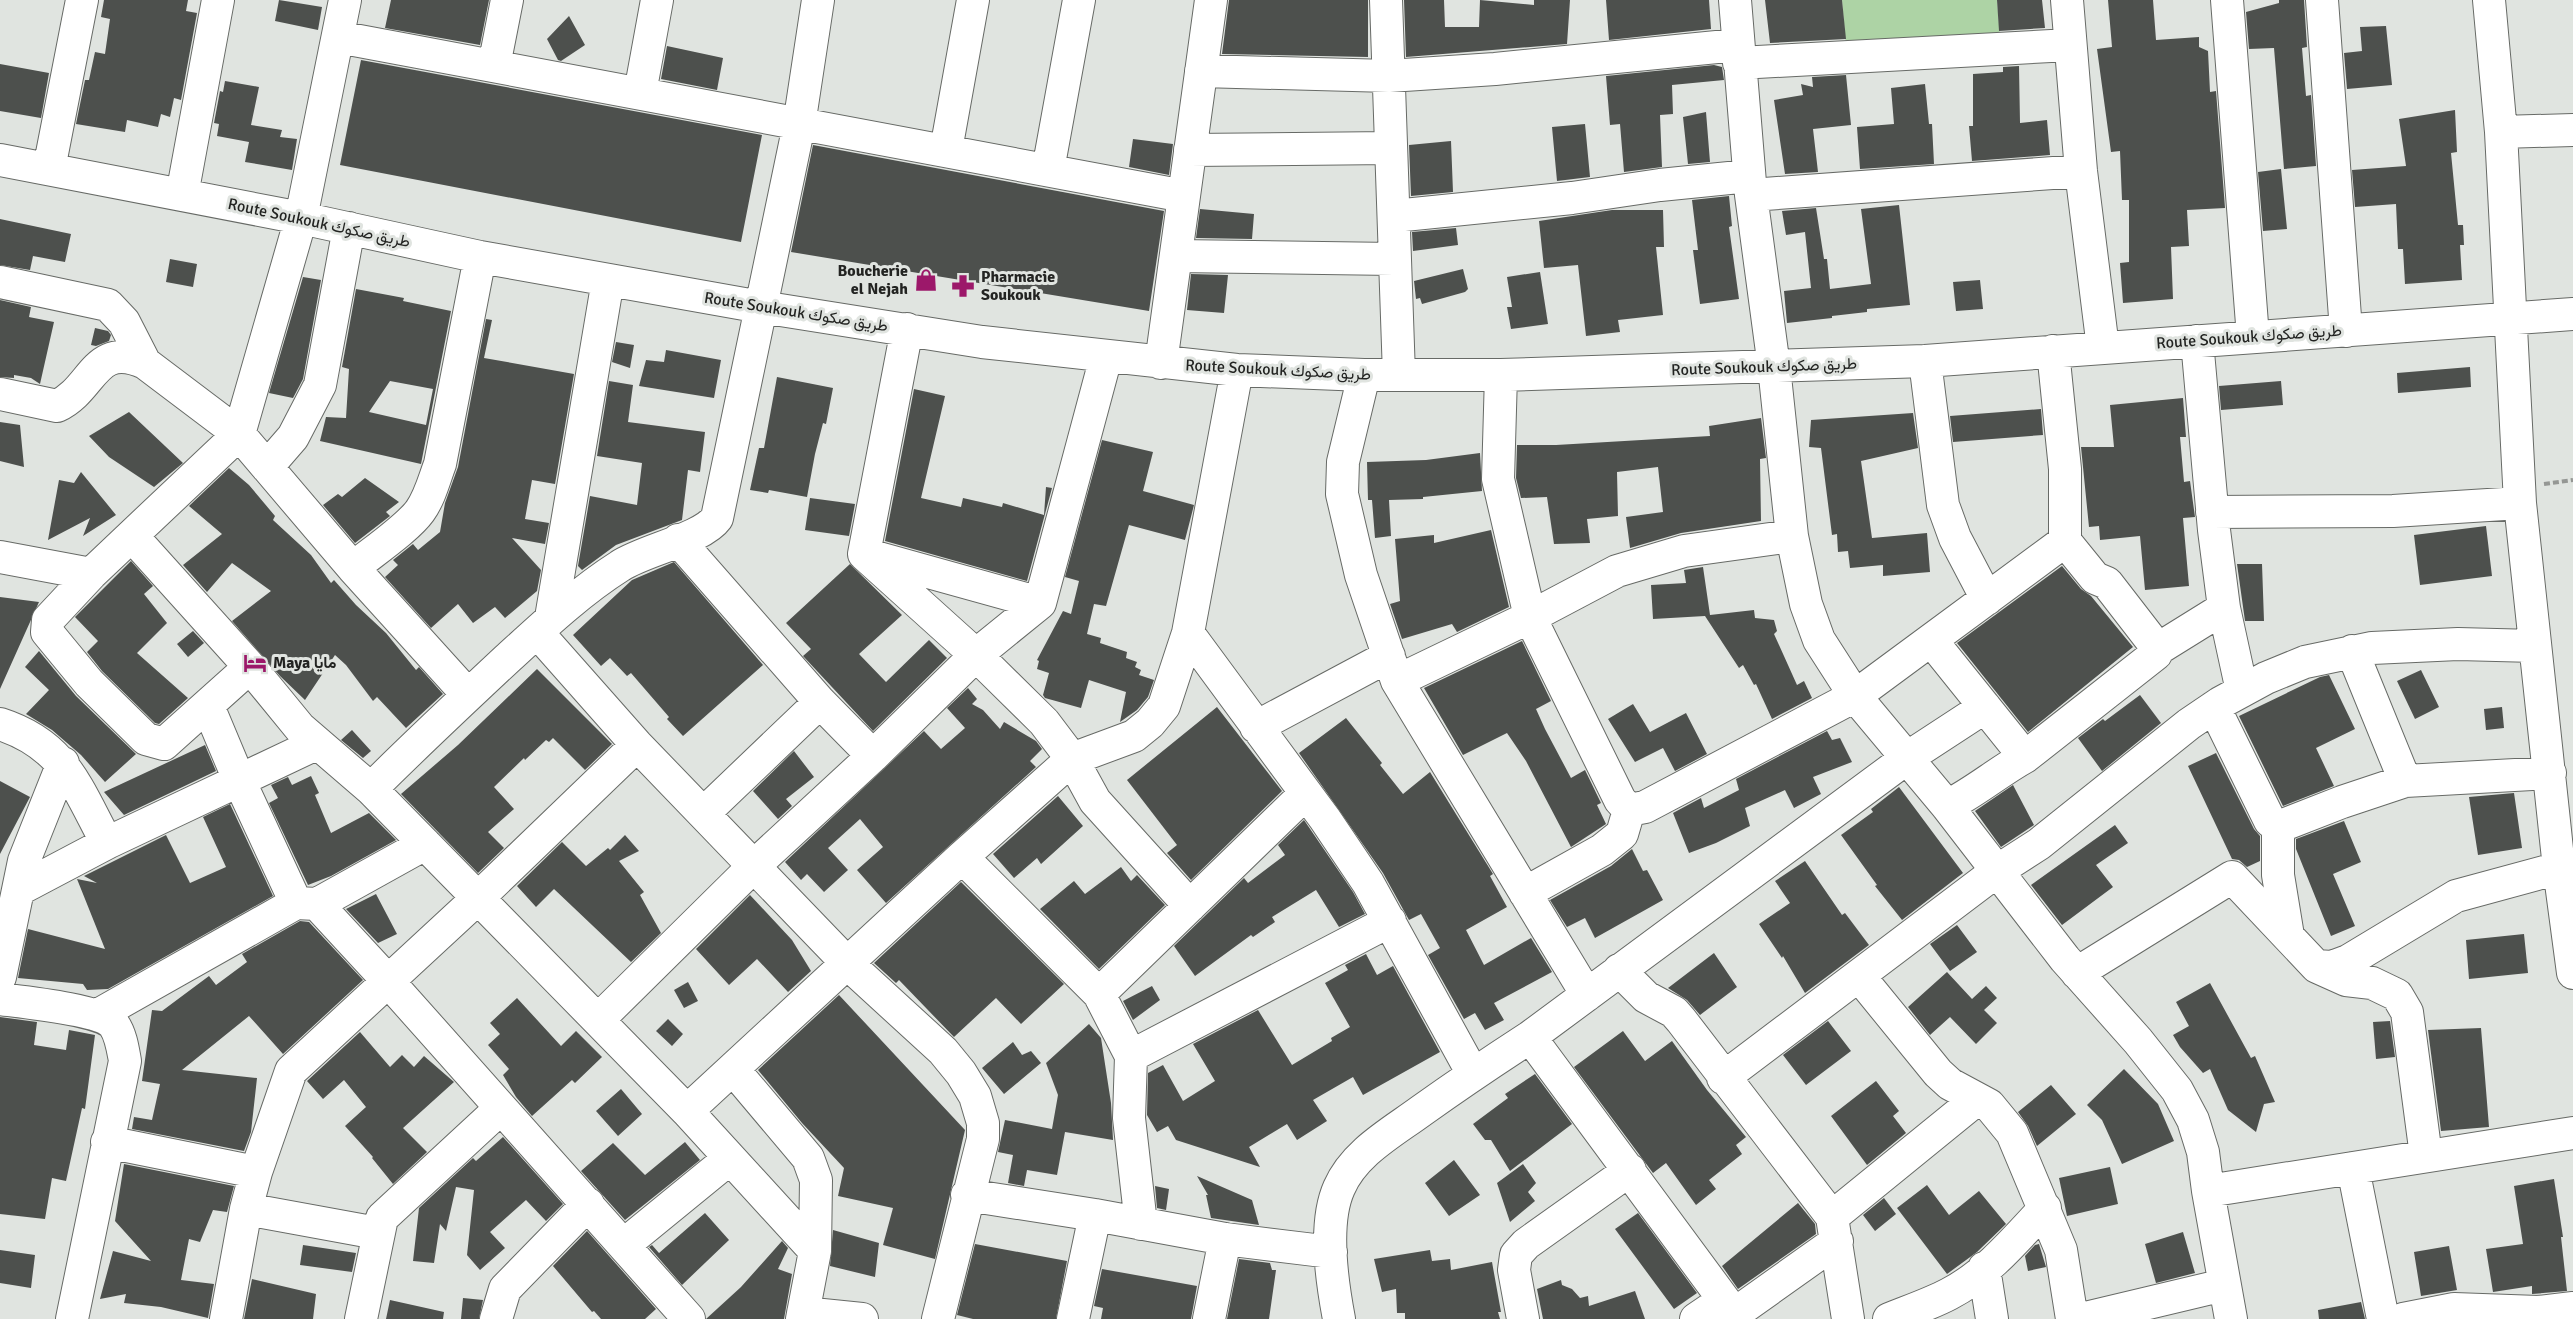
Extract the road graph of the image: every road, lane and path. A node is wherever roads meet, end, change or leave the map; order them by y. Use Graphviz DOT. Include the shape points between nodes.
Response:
graph roads {
  1 [pos="82,0"];
  2 [pos="219,0"];
  3 [pos="345,0"];
  4 [pos="507,0"];
  5 [pos="657,0"];
  6 [pos="818,0"];
  7 [pos="973,0"];
  8 [pos="1079,0"];
  9 [pos="1210,0"];
  10 [pos="1386,0"];
  11 [pos="1735,0"];
  12 [pos="2067,0"];
  13 [pos="2227,0"];
  14 [pos="2322,0"];
  15 [pos="2488,0"];
  16 [pos="338,38"];
  17 [pos="2070,45"];
  18 [pos="1738,54"];
  19 [pos="494,66"];
  20 [pos="1201,71"];
  21 [pos="1389,76"];
  22 [pos="640,93"];
  23 [pos="799,125"];
  24 [pos="2573,130"];
  25 [pos="2501,132"];
  26 [pos="1390,148"];
  27 [pos="946,150"];
  28 [pos="1190,150"];
  29 [pos="0,160"];
  30 [pos="49,169"];
  31 [pos="1048,170"];
  32 [pos="2082,171"];
  33 [pos="1750,186"];
  34 [pos="182,195"];
  35 [pos="1184,196"];
  36 [pos="1394,216"];
  37 [pos="301,218"];
  38 [pos="349,228"];
  39 [pos="1176,256"];
  40 [pos="480,257"];
  41 [pos="1394,259"];
  42 [pos="608,280"];
  43 [pos="0,282"];
  44 [pos="761,307"];
  45 [pos="2573,314"];
  46 [pos="2510,319"];
  47 [pos="907,329"];
  48 [pos="2346,331"];
  49 [pos="2253,337"];
  50 [pos="2197,341"];
  51 [pos="2103,348"];
  52 [pos="2053,351"];
  53 [pos="1106,357"];
  54 [pos="1925,361"];
  55 [pos="145,363"];
  56 [pos="1161,363"];
  57 [pos="1774,367"];
  58 [pos="1236,370"];
  59 [pos="1364,375"];
  60 [pos="1399,375"];
  61 [pos="1501,375"];
  62 [pos="0,394"];
  63 [pos="239,434"];
  64 [pos="267,467"];
  65 [pos="2520,503"];
  66 [pos="2212,512"];
  67 [pos="132,536"];
  68 [pos="1792,536"];
  69 [pos="678,540"];
  70 [pos="2065,542"];
  71 [pos="864,554"];
  72 [pos="0,557"];
  73 [pos="352,568"];
  74 [pos="91,574"];
  75 [pos="1987,599"];
  76 [pos="1040,603"];
  77 [pos="2224,608"];
  78 [pos="1530,617"];
  79 [pos="544,625"];
  80 [pos="1188,633"];
  81 [pos="1931,640"];
  82 [pos="2535,646"];
  83 [pos="2158,649"];
  84 [pos="2352,651"];
  85 [pos="976,655"];
  86 [pos="250,668"];
  87 [pos="1393,668"];
  88 [pos="2241,691"];
  89 [pos="468,695"];
  90 [pos="1855,696"];
  91 [pos="820,702"];
  92 [pos="208,706"];
  93 [pos="1985,707"];
  94 [pos="2214,707"];
  95 [pos="0,724"];
  96 [pos="1256,727"];
  97 [pos="316,744"];
  98 [pos="637,745"];
  99 [pos="873,756"];
  100 [pos="2025,757"];
  101 [pos="1907,758"];
  102 [pos="1072,759"];
  103 [pos="63,763"];
  104 [pos="2550,772"];
  105 [pos="238,780"];
  106 [pos="2405,781"];
  107 [pos="371,789"];
  108 [pos="1305,794"];
  109 [pos="1947,806"];
  110 [pos="1629,810"];
  111 [pos="704,813"];
  112 [pos="2278,827"];
  113 [pos="107,843"];
  114 [pos="425,844"];
  115 [pos="962,857"];
  116 [pos="754,866"];
  117 [pos="2559,868"];
  118 [pos="14,869"];
  119 [pos="1997,871"];
  120 [pos="1525,893"];
  121 [pos="478,898"];
  122 [pos="306,904"];
  123 [pos="1190,906"];
  124 [pos="1390,921"];
  125 [pos="2288,936"];
  126 [pos="848,964"];
  127 [pos="2316,966"];
  128 [pos="1619,970"];
  129 [pos="2078,973"];
  130 [pos="2573,973"];
  131 [pos="1859,976"];
  132 [pos="0,977"];
  133 [pos="388,981"];
  134 [pos="1099,994"];
  135 [pos="1587,995"];
  136 [pos="0,999"];
  137 [pos="98,1015"];
  138 [pos="598,1020"];
  139 [pos="1530,1037"];
  140 [pos="1131,1056"];
  141 [pos="733,1069"];
  142 [pos="1473,1074"];
  143 [pos="1723,1078"];
  144 [pos="1977,1099"];
  145 [pos="501,1108"];
  146 [pos="687,1111"];
  147 [pos="2573,1132"];
  148 [pos="107,1142"];
  149 [pos="2426,1156"];
  150 [pos="729,1160"];
  151 [pos="2352,1168"];
  152 [pos="1630,1170"];
  153 [pos="256,1172"];
  154 [pos="2208,1191"];
  155 [pos="967,1195"];
  156 [pos="588,1204"];
  157 [pos="2045,1208"];
  158 [pos="246,1209"];
  159 [pos="1095,1215"];
  160 [pos="1141,1224"];
  161 [pos="1834,1229"];
  162 [pos="377,1233"];
  163 [pos="1226,1239"];
  164 [pos="625,1244"];
  165 [pos="815,1251"];
  166 [pos="1331,1252"];
  167 [pos="1984,1268"];
  168 [pos="2224,1285"];
  169 [pos="1724,1300"];
  170 [pos="2573,1308"];
  171 [pos="2454,1314"];
  172 [pos="677,1315"];
  173 [pos="802,1316"];
  174 [pos="72,1319"];
  175 [pos="226,1319"];
  176 [pos="361,1319"];
  177 [pos="496,1319"];
  178 [pos="862,1319"];
  179 [pos="938,1319"];
  180 [pos="1073,1319"];
  181 [pos="1209,1319"];
  182 [pos="1339,1319"];
  183 [pos="1523,1319"];
  184 [pos="1696,1319"];
  185 [pos="1848,1319"];
  186 [pos="1889,1319"];
  187 [pos="1992,1319"];
  188 [pos="2072,1319"];
  189 [pos="2081,1319"];
  190 [pos="2231,1319"];
  191 [pos="2383,1319"];
  192 [pos="2403,1319"];
  1 -- 30 [label="street"];
  2 -- 34 [label="street"];
  3 -- 16 [label="street"];
  4 -- 19 [label="street"];
  5 -- 22 [label="street"];
  6 -- 23 [label="street"];
  7 -- 27 [label="street"];
  8 -- 31 [label="street"];
  9 -- 20 [label="street"];
  10 -- 21 [label="street"];
  11 -- 18 [label="street"];
  12 -- 17 [label="street"];
  13 -- 49 [label="street"];
  14 -- 48 [label="street"];
  15 -- 25 [label="street"];
  16 -- 19 [label="street"];
  16 -- 37 [label="street"];
  17 -- 18 [label="street"];
  17 -- 32 [label="street"];
  18 -- 21 [label="street"];
  18 -- 33 [label="street"];
  19 -- 22 [label="street"];
  20 -- 21 [label="street"];
  20 -- 28 [label="street"];
  21 -- 26 [label="street"];
  22 -- 23 [label="street"];
  23 -- 27 [label="street"];
  23 -- 44 [label="street"];
  24 -- 25 [label="street"];
  25 -- 46 [label="street"];
  26 -- 28 [label="street"];
  26 -- 36 [label="street"];
  27 -- 31 [label="street"];
  28 -- 35 [label="street"];
  29 -- 30 [label="street, Route Soukouk طريق صكوك"];
  30 -- 34 [label="street, Route Soukouk طريق صكوك"];
  31 -- 35 [label="street"];
  32 -- 33 [label="street"];
  32 -- 51 [label="street"];
  33 -- 36 [label="street" via="1660,185"];
  33 -- 57 [label="street"];
  34 -- 37 [label="street, Route Soukouk طريق صكوك"];
  35 -- 39 [label="street"];
  36 -- 41 [label="street"];
  37 -- 38 [label="street, Route Soukouk طريق صكوك"];
  37 -- 63 [label="street"];
  38 -- 40 [label="street, Route Soukouk طريق صكوك"];
  38 -- 64 [label="street" via="320,385 293,437"];
  39 -- 41 [label="street"];
  39 -- 56 [label="street"];
  40 -- 42 [label="street, Route Soukouk طريق صكوك"];
  40 -- 73 [label="street" via="440,464 429,494 414,518"];
  41 -- 60 [label="street"];
  42 -- 44 [label="street, Route Soukouk طريق صكوك"];
  42 -- 79 [label="street"];
  43 -- 55 [label="street" via="108,305 124,322"];
  44 -- 47 [label="street, Route Soukouk طريق صكوك"];
  44 -- 69 [label="street" via="717,518 712,525"];
  45 -- 46 [label="street, Route Soukouk طريق صكوك"];
  46 -- 48 [label="street, Route Soukouk طريق صكوك"];
  46 -- 65 [label="street"];
  47 -- 53 [label="street, Route Soukouk طريق صكوك"];
  47 -- 71 [label="street"];
  48 -- 49 [label="street, Route Soukouk طريق صكوك"];
  49 -- 50 [label="street, Route Soukouk طريق صكوك"];
  50 -- 51 [label="street, Route Soukouk طريق صكوك"];
  50 -- 66 [label="street"];
  51 -- 52 [label="street, Route Soukouk طريق صكوك"];
  52 -- 54 [label="street, Route Soukouk طريق صكوك"];
  52 -- 70 [label="street" via="2066,468"];
  53 -- 56 [label="street, Route Soukouk طريق صكوك"];
  53 -- 76 [label="street"];
  54 -- 57 [label="street, Route Soukouk طريق صكوك"];
  54 -- 75 [label="street" via="1943,505 1955,538"];
  55 -- 62 [label="street" via="129,356 115,357 99,366 57,406"];
  55 -- 63 [label="street"];
  56 -- 58 [label="street, Route Soukouk طريق صكوك"];
  57 -- 61 [label="street, Route Soukouk طريق صكوك"];
  57 -- 68 [label="street"];
  58 -- 59 [label="street, Route Soukouk طريق صكوك"];
  58 -- 80 [label="street"];
  59 -- 60 [label="street, Route Soukouk طريق صكوك"];
  59 -- 87 [label="street" via="1343,462 1342,494 1361,575"];
  60 -- 61 [label="street, Route Soukouk طريق صكوك"];
  61 -- 78 [label="street" via="1498,479"];
  63 -- 64 [label="street"];
  63 -- 67 [label="street"];
  64 -- 73 [label="street"];
  65 -- 66 [label="street" via="2393,511"];
  65 -- 82 [label="street"];
  66 -- 77 [label="street"];
  67 -- 74 [label="street"];
  67 -- 86 [label="street"];
  68 -- 78 [label="street" via="1684,551 1638,563"];
  68 -- 90 [label="street" via="1806,604 1819,640"];
  69 -- 79 [label="street" via="620,566"];
  69 -- 91 [label="street"];
  70 -- 75 [label="street"];
  70 -- 83 [label="street" via="2095,578 2107,583"];
  71 -- 76 [label="street"];
  71 -- 85 [label="street"];
  72 -- 74 [label="street"];
  73 -- 89 [label="street"];
  74 -- 92 [label="street" via="46,626 89,683 146,739 157,744 164,744"];
  75 -- 81 [label="street"];
  76 -- 85 [label="street"];
  77 -- 83 [label="street"];
  77 -- 88 [label="street"];
  78 -- 87 [label="street"];
  78 -- 110 [label="street" via="1620,800"];
  79 -- 89 [label="street"];
  79 -- 98 [label="street"];
  80 -- 96 [label="street"];
  80 -- 102 [label="street" via="1159,714 1134,736"];
  81 -- 90 [label="street"];
  81 -- 93 [label="street"];
  82 -- 84 [label="street" via="2416,645"];
  82 -- 104 [label="street"];
  83 -- 100 [label="street"];
  84 -- 88 [label="street" via="2305,662"];
  84 -- 106 [label="street"];
  85 -- 99 [label="street"];
  85 -- 102 [label="street" via="1044,722"];
  86 -- 92 [label="street"];
  86 -- 97 [label="street"];
  87 -- 96 [label="street"];
  87 -- 120 [label="street"];
  88 -- 94 [label="street"];
  89 -- 107 [label="street"];
  90 -- 101 [label="street"];
  90 -- 110 [label="street" via="1645,807"];
  91 -- 99 [label="street"];
  91 -- 111 [label="street"];
  92 -- 105 [label="street"];
  93 -- 100 [label="street"];
  93 -- 101 [label="street"];
  94 -- 112 [label="street" via="2270,821"];
  94 -- 119 [label="street" via="2039,844"];
  95 -- 103 [label="street" via="41,742"];
  96 -- 108 [label="street"];
  97 -- 105 [label="street"];
  97 -- 107 [label="street"];
  98 -- 111 [label="street"];
  98 -- 121 [label="street"];
  99 -- 116 [label="street"];
  100 -- 109 [label="street"];
  101 -- 109 [label="street"];
  101 -- 128 [label="street"];
  102 -- 115 [label="street"];
  102 -- 123 [label="street" via="1095,801"];
  103 -- 113 [label="street"];
  103 -- 118 [label="street"];
  104 -- 106 [label="street"];
  104 -- 117 [label="street"];
  105 -- 113 [label="street"];
  105 -- 122 [label="street"];
  106 -- 112 [label="street"];
  107 -- 114 [label="street"];
  108 -- 123 [label="street"];
  108 -- 124 [label="street"];
  109 -- 119 [label="street"];
  110 -- 120 [label="street" via="1622,834 1602,850"];
  111 -- 116 [label="street"];
  112 -- 125 [label="street" via="2278,874"];
  113 -- 118 [label="street"];
  114 -- 121 [label="street"];
  114 -- 122 [label="street"];
  115 -- 126 [label="street"];
  115 -- 134 [label="street"];
  116 -- 126 [label="street"];
  116 -- 138 [label="street"];
  117 -- 127 [label="street" via="2456,896 2348,961 2332,967"];
  117 -- 130 [label="street"];
  118 -- 132 [label="street"];
  119 -- 129 [label="street"];
  119 -- 131 [label="street"];
  120 -- 135 [label="street"];
  121 -- 133 [label="street"];
  121 -- 138 [label="street"];
  122 -- 133 [label="street"];
  122 -- 137 [label="street"];
  123 -- 134 [label="street"];
  124 -- 140 [label="street"];
  124 -- 142 [label="street"];
  125 -- 127 [label="street"];
  125 -- 129 [label="street" via="2232,877"];
  126 -- 141 [label="street"];
  126 -- 155 [label="street" via="943,1051 975,1096 983,1139"];
  127 -- 149 [label="street" via="2346,980 2372,983 2397,995 2407,1012"];
  128 -- 135 [label="street"];
  128 -- 143 [label="street" via="1646,997 1674,1012"];
  129 -- 154 [label="street" via="2177,1090 2193,1120 2203,1152"];
  131 -- 143 [label="street"];
  131 -- 144 [label="street" via="1938,1073"];
  133 -- 145 [label="street"];
  133 -- 153 [label="street" via="291,1071"];
  134 -- 140 [label="street"];
  135 -- 139 [label="street"];
  136 -- 137 [label="street"];
  137 -- 148 [label="street" via="113,1024 125,1061"];
  138 -- 146 [label="street"];
  139 -- 142 [label="street"];
  139 -- 152 [label="street"];
  140 -- 160 [label="street" via="1129,1118"];
  141 -- 146 [label="street"];
  141 -- 165 [label="street" via="812,1168 816,1180"];
  142 -- 166 [label="street" via="1374,1145 1347,1173 1334,1208"];
  143 -- 161 [label="street"];
  144 -- 157 [label="street" via="1989,1105 2012,1133"];
  144 -- 161 [label="street"];
  145 -- 156 [label="street"];
  145 -- 162 [label="street" via="394,1204 382,1218"];
  146 -- 150 [label="street"];
  147 -- 149 [label="street"];
  148 -- 153 [label="street"];
  148 -- 174 [label="street"];
  149 -- 151 [label="street"];
  150 -- 164 [label="street"];
  150 -- 165 [label="street"];
  151 -- 154 [label="street"];
  151 -- 191 [label="street"];
  152 -- 169 [label="street"];
  152 -- 183 [label="street" via="1526,1244 1516,1256 1514,1270"];
  153 -- 158 [label="street"];
  154 -- 168 [label="street"];
  155 -- 159 [label="street"];
  155 -- 179 [label="street"];
  156 -- 164 [label="street"];
  156 -- 177 [label="street" via="505,1289"];
  157 -- 167 [label="street"];
  157 -- 188 [label="street" via="2061,1250"];
  158 -- 162 [label="street"];
  158 -- 175 [label="street"];
  159 -- 160 [label="street"];
  159 -- 180 [label="street"];
  160 -- 163 [label="street"];
  161 -- 169 [label="street" via="1740,1311 1733,1312"];
  161 -- 185 [label="street"];
  162 -- 176 [label="street"];
  163 -- 166 [label="street"];
  163 -- 181 [label="street"];
  164 -- 172 [label="street"];
  165 -- 173 [label="street"];
  166 -- 182 [label="street"];
  167 -- 186 [label="street" via="1950,1293"];
  167 -- 187 [label="street"];
  168 -- 189 [label="street"];
  168 -- 190 [label="street"];
  169 -- 184 [label="street"];
  170 -- 171 [label="street"];
  171 -- 192 [label="street"];
  173 -- 178 [label="street"];
}
